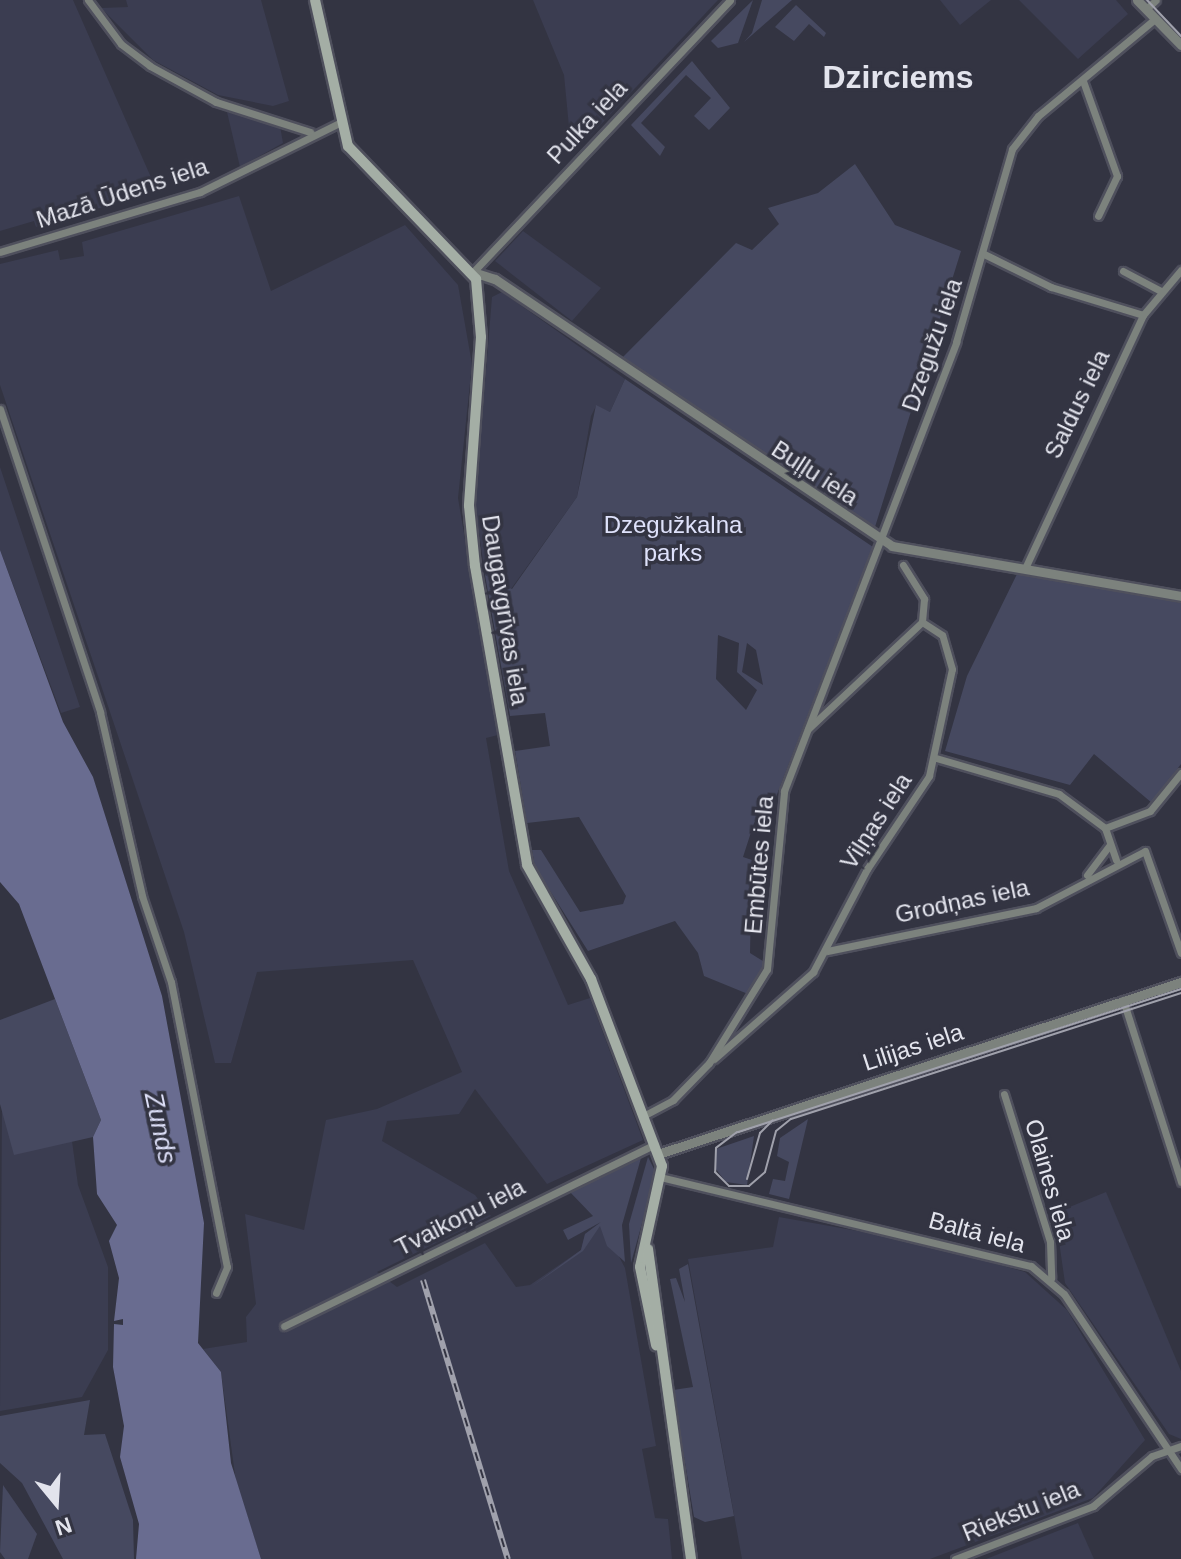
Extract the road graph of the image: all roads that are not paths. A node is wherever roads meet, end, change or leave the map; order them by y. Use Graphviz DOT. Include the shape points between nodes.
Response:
graph roads {
  1 [pos="88,0"];
  2 [pos="315,0"];
  3 [pos="730,0"];
  4 [pos="1137,0"];
  5 [pos="1156,0"];
  6 [pos="1146,9"];
  7 [pos="1156,18"];
  8 [pos="1181,45"];
  9 [pos="1083,81"];
  10 [pos="339,123"];
  11 [pos="310,132"];
  12 [pos="1098,216"];
  13 [pos="0,252"];
  14 [pos="984,254"];
  15 [pos="1181,270"];
  16 [pos="1123,271"];
  17 [pos="473,272"];
  18 [pos="1161,291"];
  19 [pos="1143,315"];
  20 [pos="0,409"];
  21 [pos="883,541"];
  22 [pos="903,565"];
  23 [pos="1026,566"];
  24 [pos="1181,596"];
  25 [pos="922,622"];
  26 [pos="806,731"];
  27 [pos="936,758"];
  28 [pos="1181,773"];
  29 [pos="1105,828"];
  30 [pos="1109,846"];
  31 [pos="1116,860"];
  32 [pos="1086,877"];
  33 [pos="827,951"];
  34 [pos="1181,953"];
  35 [pos="1181,982"];
  36 [pos="1123,1000"];
  37 [pos="709,1063"];
  38 [pos="1004,1094"];
  39 [pos="645,1115"];
  40 [pos="656,1149"];
  41 [pos="664,1178"];
  42 [pos="1181,1182"];
  43 [pos="1051,1278"];
  44 [pos="216,1293"];
  45 [pos="284,1326"];
  46 [pos="1181,1446"];
  47 [pos="1167,1450"];
  48 [pos="1181,1469"];
  49 [pos="691,1559"];
  50 [pos="955,1559"];
  1 -- 11 [label="street" via="121,44 150,66 216,102"];
  2 -- 10 [label="main road"];
  3 -- 17 [label="street, Pulka iela"];
  4 -- 6 [label="street"];
  5 -- 6 [label="street"];
  6 -- 7 [label="street"];
  7 -- 8 [label="street"];
  7 -- 9 [label="street, Dzegužu iela"];
  9 -- 12 [label="street" via="1117,176"];
  9 -- 14 [label="street, Dzegužu iela" via="1018,139"];
  10 -- 11 [label="street, Mazā Ūdens iela"];
  10 -- 17 [label="main road" via="360,161"];
  11 -- 13 [label="street, Mazā Ūdens iela" via="200,192"];
  14 -- 19 [label="street" via="1051,287"];
  14 -- 21 [label="street, Dzegužu iela"];
  15 -- 18 [label="street, Saldus iela"];
  16 -- 18 [label="street"];
  17 -- 21 [label="street, Buļļu iela" via="495,279"];
  17 -- 39 [label="main road, Daugavgrīvas iela" via="481,337 470,532 524,854 581,957"];
  18 -- 19 [label="street, Saldus iela"];
  19 -- 23 [label="street, Saldus iela"];
  20 -- 44 [label="street" via="100,712 142,896 171,982 227,1267"];
  21 -- 23 [label="street, Buļļu iela"];
  21 -- 26 [label="street, Dzegužu iela"];
  22 -- 25 [label="street" via="924,599"];
  23 -- 24 [label="street, Buļļu iela"];
  25 -- 26 [label="street, Embūtes iela"];
  25 -- 27 [label="street, Viļņas iela" via="942,635 952,669"];
  26 -- 37 [label="street, Embūtes iela" via="785,799 767,969"];
  27 -- 29 [label="street" via="1059,794"];
  27 -- 33 [label="street, Viļņas iela"];
  28 -- 29 [label="street" via="1150,811"];
  29 -- 30 [label="street"];
  30 -- 31 [label="street"];
  30 -- 32 [label="street, Grodņas iela"];
  31 -- 32 [label="street"];
  31 -- 34 [label="street" via="1145,851"];
  32 -- 33 [label="street, Grodņas iela" via="1036,908"];
  33 -- 37 [label="street, Viļņas iela" via="795,989"];
  35 -- 36 [label="street, Lilijas iela"];
  36 -- 40 [label="street, Lilijas iela"];
  36 -- 42 [label="street"];
  37 -- 39 [label="street, Embūtes iela" via="673,1100"];
  38 -- 43 [label="street, Olaines iela" via="1050,1242"];
  39 -- 40 [label="main road, Daugavgrīvas iela"];
  40 -- 41 [label="main road, Daugavgrīvas iela"];
  40 -- 45 [label="street, Tvaikoņu iela"];
  41 -- 43 [label="street, Baltā iela" via="1001,1258"];
  41 -- 49 [label="main road, Daugavgrīvas iela" via="640,1274"];
  43 -- 47 [label="street, Baltā iela"];
  46 -- 47 [label="street, Riekstu iela"];
  47 -- 48 [label="street, Baltā iela"];
  47 -- 50 [label="street, Riekstu iela" via="1093,1506"];
}
